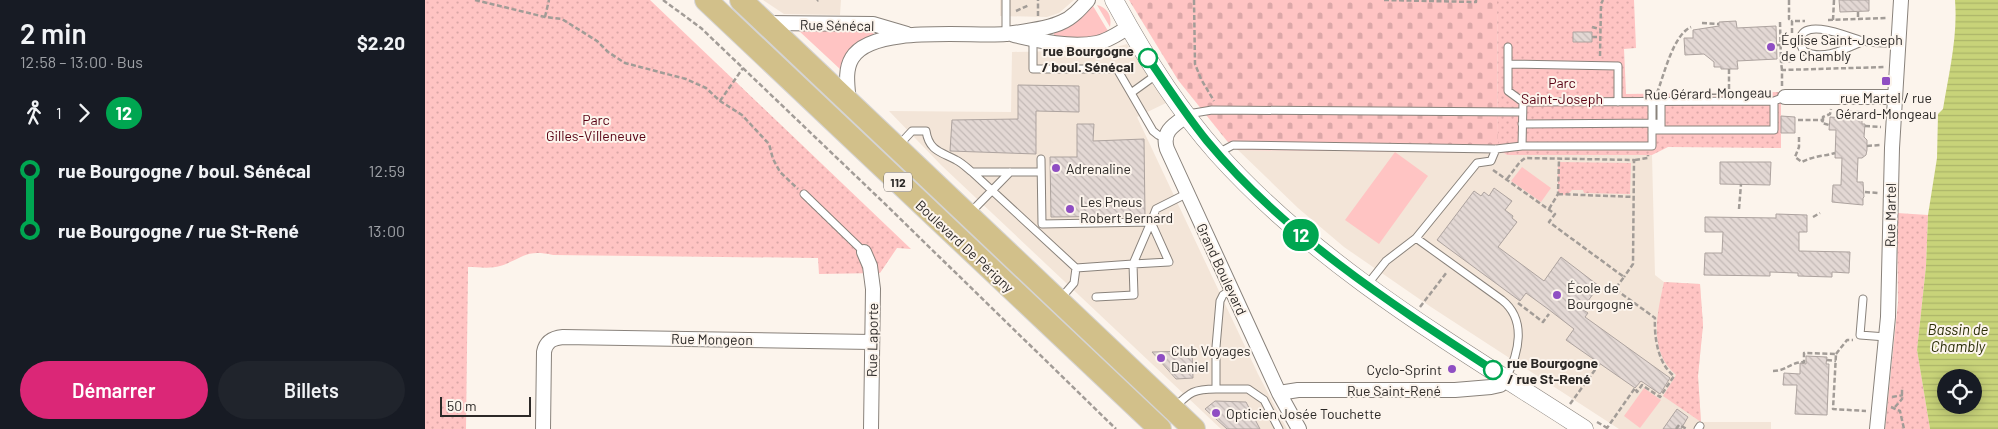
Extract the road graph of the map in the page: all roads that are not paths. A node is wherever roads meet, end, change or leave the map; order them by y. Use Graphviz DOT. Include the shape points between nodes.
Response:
graph roads {
  1 [pos="706,0"];
  2 [pos="741,0"];
  3 [pos="1006,0"];
  4 [pos="1088,0"];
  5 [pos="1114,0"];
  6 [pos="1901,0"];
  7 [pos="764,23"];
  8 [pos="1129,28"];
  9 [pos="1035,29"];
  10 [pos="908,34"];
  11 [pos="1006,34"];
  12 [pos="1864,41"];
  13 [pos="1898,43"];
  14 [pos="1508,47"];
  15 [pos="1508,64"];
  16 [pos="1159,73"];
  17 [pos="1131,93"];
  18 [pos="1780,96"];
  19 [pos="1894,96"];
  20 [pos="1523,102"];
  21 [pos="1618,102"];
  22 [pos="1652,102"];
  23 [pos="1661,102"];
  24 [pos="849,103"];
  25 [pos="1522,112"];
  26 [pos="1187,115"];
  27 [pos="1522,124"];
  28 [pos="1652,127"];
  29 [pos="1661,127"];
  30 [pos="1165,138"];
  31 [pos="1522,146"];
  32 [pos="896,147"];
  33 [pos="1496,149"];
  34 [pos="1218,154"];
  35 [pos="1041,159"];
  36 [pos="972,172"];
  37 [pos="1010,172"];
  38 [pos="1041,172"];
  39 [pos="992,190"];
  40 [pos="804,194"];
  41 [pos="1187,194"];
  42 [pos="968,215"];
  43 [pos="1151,222"];
  44 [pos="1042,224"];
  45 [pos="1035,230"];
  46 [pos="1416,238"];
  47 [pos="864,252"];
  48 [pos="1133,264"];
  49 [pos="1076,268"];
  50 [pos="1367,285"];
  51 [pos="1231,290"];
  52 [pos="1096,297"];
  53 [pos="1863,299"];
  54 [pos="1059,301"];
  55 [pos="1887,337"];
  56 [pos="872,342"];
  57 [pos="1506,379"];
  58 [pos="1215,389"];
  59 [pos="1279,393"];
  60 [pos="1264,400"];
  61 [pos="1173,409"];
  62 [pos="1579,427"];
  63 [pos="543,429"];
  64 [pos="871,429"];
  65 [pos="1160,429"];
  66 [pos="1194,429"];
  67 [pos="1279,429"];
  68 [pos="1299,429"];
  69 [pos="1877,429"];
  1 -- 65 [label="main road, Boulevard De Périgny / 112"];
  2 -- 7 [label="main road, Boulevard De Périgny / 112"];
  3 -- 11 [label="lane"];
  4 -- 9 [label="street, Rue Sénécal" via="1064,22"];
  5 -- 8 [label="street"];
  6 -- 13 [label="street, Rue Martel"];
  7 -- 10 [label="street, Rue Sénécal" via="873,24"];
  7 -- 24 [label="main road, Boulevard De Périgny / 112"];
  8 -- 9 [label="street, Rue Sénécal" via="1098,43 1052,43"];
  8 -- 16 [label="street"];
  9 -- 11 [label="street, Rue Sénécal"];
  9 -- 17 [label="lane" via="1033,69 1117,70"];
  10 -- 11 [label="street, Rue Sénécal"];
  10 -- 24 [label="street, Rue Sénécal" via="871,43 856,52 849,66"];
  12 -- 12 [label="lane" via="1819,29 1807,31 1800,42 1804,51 1819,55 1838,52"];
  12 -- 13 [label="lane"];
  13 -- 19 [label="street, Rue Martel"];
  14 -- 15 [label="lane"];
  15 -- 20 [label="lane" via="1508,92"];
  15 -- 21 [label="lane" via="1618,66"];
  16 -- 17 [label="lane"];
  16 -- 26 [label="street"];
  17 -- 30 [label="lane" via="1153,131"];
  18 -- 19 [label="street, Rue Gérard-Mongeau"];
  18 -- 23 [label="lane"];
  18 -- 29 [label="lane" via="1774,130"];
  19 -- 55 [label="street, Rue Martel"];
  20 -- 21 [label="lane"];
  20 -- 25 [label="lane"];
  21 -- 22 [label="lane"];
  22 -- 23 [label="lane"];
  22 -- 28 [label="lane"];
  23 -- 29 [label="lane"];
  24 -- 32 [label="main road, Boulevard De Périgny / 112"];
  25 -- 26 [label="lane" via="1203,110"];
  25 -- 27 [label="lane"];
  26 -- 30 [label="street" via="1169,128"];
  26 -- 34 [label="street"];
  27 -- 28 [label="lane"];
  27 -- 31 [label="lane"];
  28 -- 29 [label="lane"];
  28 -- 31 [label="lane" via="1652,146"];
  30 -- 41 [label="street, Grand Boulevard"];
  31 -- 33 [label="lane"];
  32 -- 36 [label="lane" via="913,131 926,131 934,148"];
  32 -- 42 [label="main road, Boulevard De Périgny / 112"];
  33 -- 34 [label="lane" via="1233,146"];
  33 -- 46 [label="lane" via="1491,161 1477,163"];
  34 -- 50 [label="street" via="1302,236"];
  35 -- 38 [label="lane"];
  36 -- 37 [label="lane"];
  36 -- 39 [label="lane"];
  37 -- 38 [label="lane"];
  37 -- 39 [label="lane"];
  38 -- 44 [label="lane"];
  39 -- 42 [label="lane"];
  39 -- 45 [label="lane"];
  40 -- 47 [label="lane"];
  41 -- 43 [label="lane" via="1155,209"];
  41 -- 51 [label="street, Grand Boulevard"];
  42 -- 54 [label="main road, Boulevard De Périgny / 112"];
  43 -- 44 [label="lane"];
  43 -- 48 [label="lane"];
  43 -- 48 [label="lane" via="1169,262"];
  44 -- 45 [label="lane"];
  45 -- 49 [label="lane"];
  46 -- 50 [label="lane" via="1385,261"];
  46 -- 57 [label="lane" via="1513,310 1519,335 1516,355"];
  47 -- 56 [label="street, Rue Laporte" via="871,266 873,281"];
  48 -- 49 [label="lane"];
  48 -- 52 [label="lane" via="1134,296"];
  49 -- 54 [label="lane" via="1074,282"];
  50 -- 57 [label="street"];
  51 -- 58 [label="lane" via="1220,301"];
  51 -- 59 [label="street, Grand Boulevard"];
  53 -- 55 [label="lane" via="1859,335"];
  54 -- 61 [label="main road, Boulevard De Périgny / 112"];
  55 -- 69 [label="street, Rue Martel"];
  56 -- 63 [label="street, Rue Mongeon" via="567,337 552,340 544,352"];
  56 -- 64 [label="street, Rue Laporte"];
  57 -- 59 [label="street, Rue Saint-René" via="1499,385 1481,389 1298,390"];
  57 -- 62 [label="street"];
  58 -- 60 [label="lane" via="1248,389"];
  58 -- 61 [label="lane" via="1195,390"];
  59 -- 60 [label="lane"];
  59 -- 68 [label="street, Grand Boulevard"];
  60 -- 67 [label="lane"];
  61 -- 66 [label="main road, Boulevard De Périgny / 112"];
}
